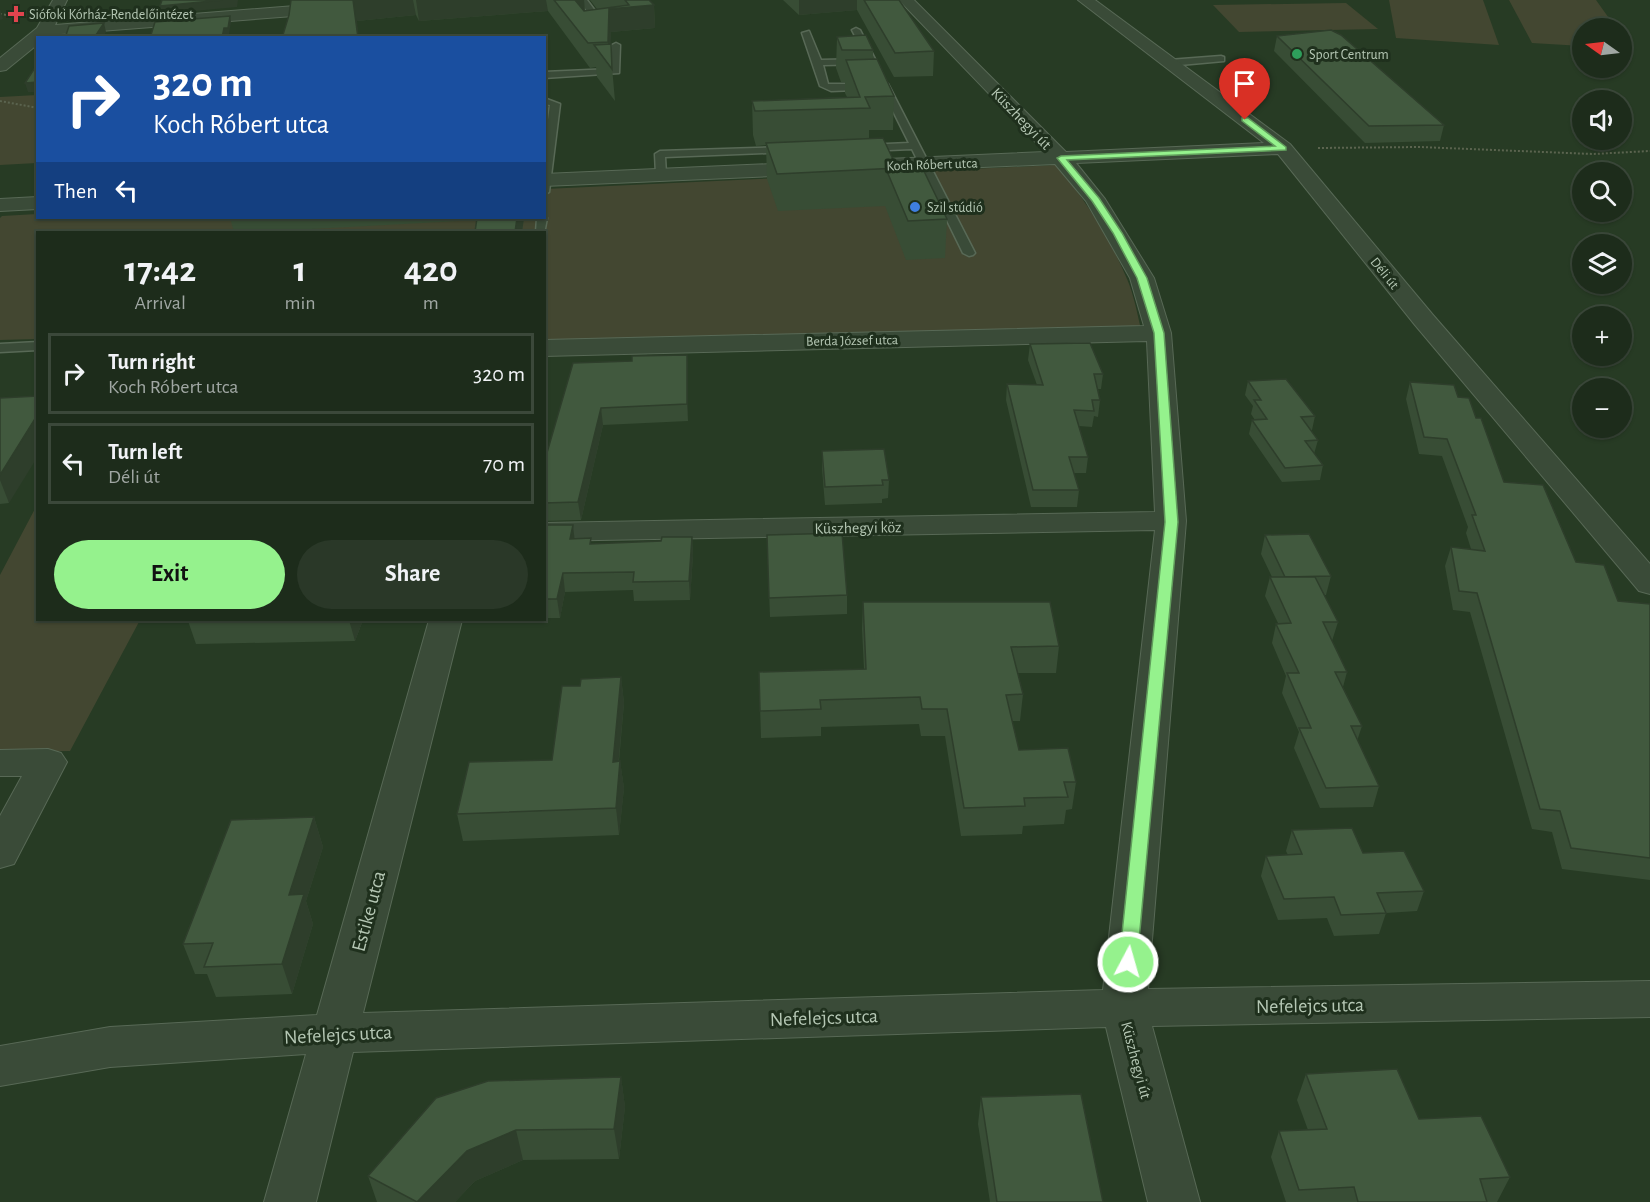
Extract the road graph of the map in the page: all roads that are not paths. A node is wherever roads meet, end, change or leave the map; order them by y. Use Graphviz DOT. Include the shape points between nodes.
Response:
graph roads {
  1 [pos="60,0"];
  2 [pos="583,0"];
  3 [pos="906,0"];
  4 [pos="1085,0"];
  5 [pos="354,6"];
  6 [pos="261,7"];
  7 [pos="605,15"];
  8 [pos="254,30"];
  9 [pos="856,30"];
  10 [pos="44,31"];
  11 [pos="806,33"];
  12 [pos="38,36"];
  13 [pos="36,37"];
  14 [pos="616,45"];
  15 [pos="1221,59"];
  16 [pos="818,63"];
  17 [pos="1169,63"];
  18 [pos="0,66"];
  19 [pos="546,75"];
  20 [pos="546,102"];
  21 [pos="857,148"];
  22 [pos="1283,148"];
  23 [pos="799,150"];
  24 [pos="919,155"];
  25 [pos="546,158"];
  26 [pos="1061,158"];
  27 [pos="661,174"];
  28 [pos="546,184"];
  29 [pos="36,203"];
  30 [pos="0,205"];
  31 [pos="969,253"];
  32 [pos="1159,333"];
  33 [pos="36,346"];
  34 [pos="0,348"];
  35 [pos="546,348"];
  36 [pos="1171,522"];
  37 [pos="546,532"];
  38 [pos="1650,584"];
  39 [pos="445,621"];
  40 [pos="0,763"];
  41 [pos="0,853"];
  42 [pos="1650,999"];
  43 [pos="1124,1008"];
  44 [pos="337,1033"];
  45 [pos="0,1066"];
  46 [pos="290,1202"];
  47 [pos="1174,1202"];
  1 -- 10 [label="street"];
  2 -- 7 [label="lane" via="591,16"];
  3 -- 26 [label="street, Küszhegyi út"];
  4 -- 17 [label="street, Déli út"];
  5 -- 6 [label="street"];
  6 -- 8 [label="street"];
  6 -- 10 [label="street"];
  9 -- 16 [label="lane" via="872,61"];
  10 -- 12 [label="street"];
  11 -- 16 [label="lane"];
  13 -- 18 [label="street"];
  14 -- 19 [label="lane" via="616,71"];
  15 -- 17 [label="lane"];
  16 -- 24 [label="lane" via="824,86 885,86"];
  17 -- 22 [label="street, Déli út"];
  20 -- 25 [label="lane" via="555,104"];
  21 -- 24 [label="lane"];
  22 -- 26 [label="street, Koch Róbert utca"];
  22 -- 38 [label="street, Déli út"];
  23 -- 27 [label="lane" via="660,154"];
  24 -- 26 [label="street, Koch Róbert utca"];
  24 -- 27 [label="street, Koch Róbert utca"];
  24 -- 31 [label="lane"];
  26 -- 32 [label="street, Küszhegyi út" via="1117,233 1142,278"];
  27 -- 28 [label="street, Koch Róbert utca"];
  29 -- 30 [label="street"];
  32 -- 35 [label="street, Berda József utca"];
  32 -- 36 [label="street, Küszhegyi út"];
  33 -- 34 [label="lane"];
  36 -- 37 [label="street, Küszhegyi köz"];
  36 -- 43 [label="street, Küszhegyi út"];
  39 -- 44 [label="street, Estike utca"];
  40 -- 41 [label="street" via="48,762"];
  42 -- 43 [label="street, Nefelejcs utca"];
  43 -- 44 [label="street, Nefelejcs utca"];
  43 -- 47 [label="street, Küszhegyi út"];
  44 -- 45 [label="street, Nefelejcs utca" via="110,1047"];
  44 -- 46 [label="street, Estike utca"];
}
